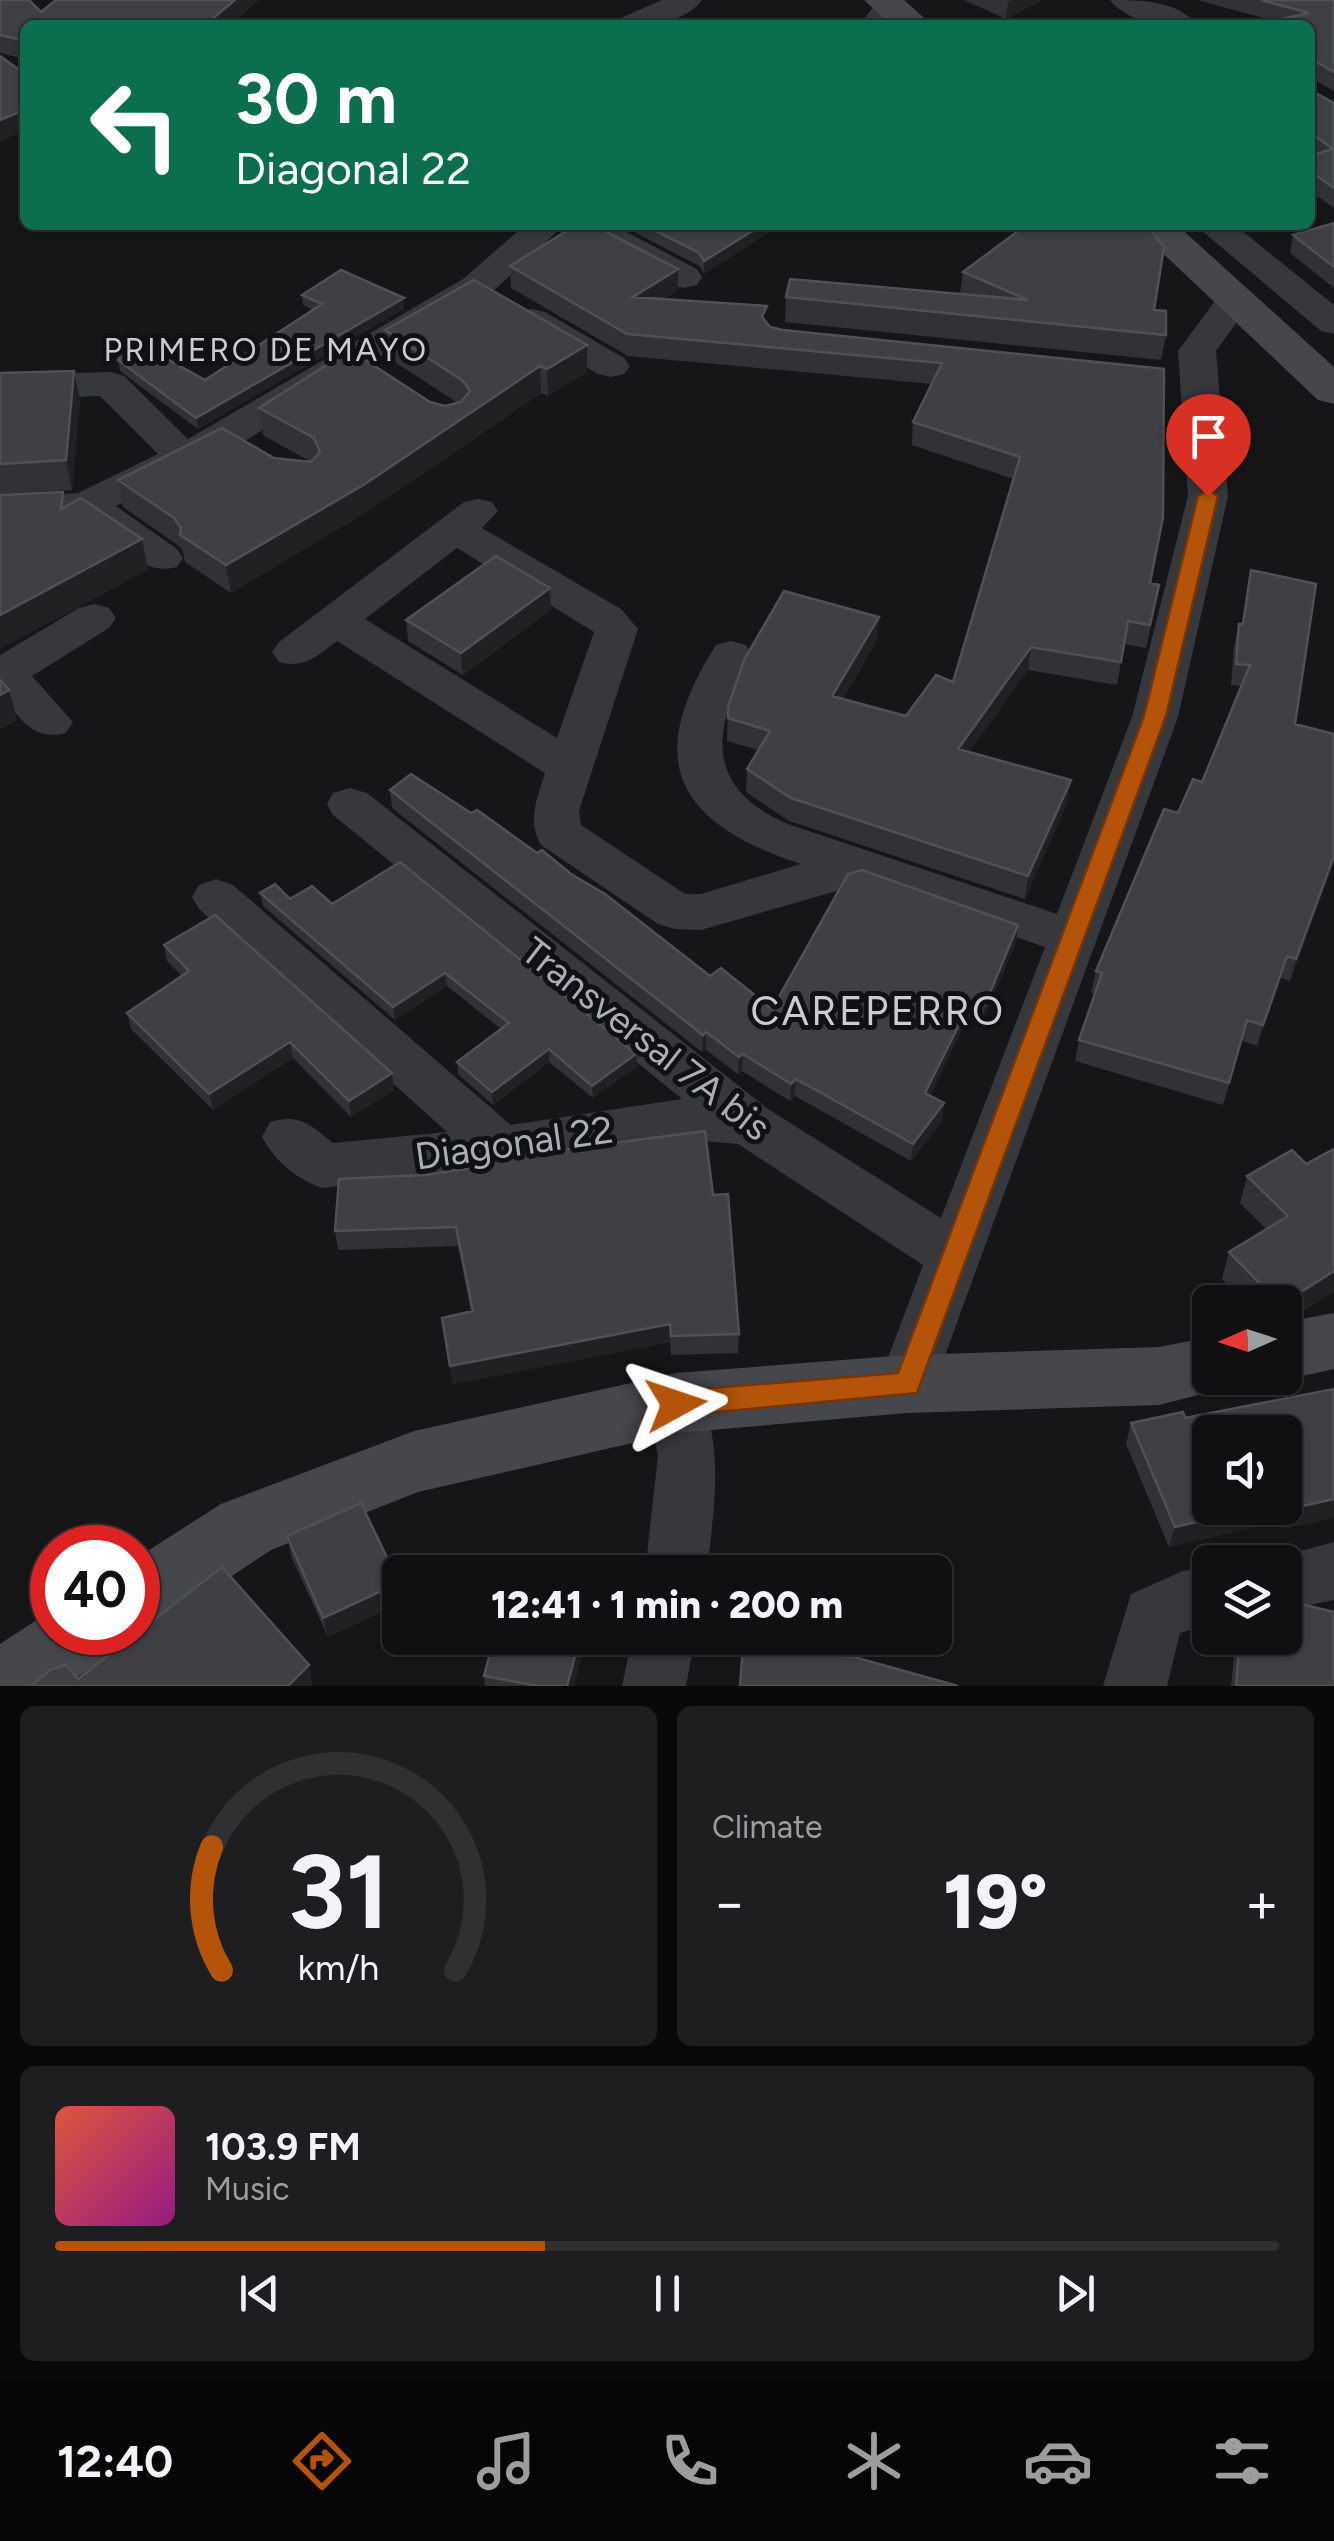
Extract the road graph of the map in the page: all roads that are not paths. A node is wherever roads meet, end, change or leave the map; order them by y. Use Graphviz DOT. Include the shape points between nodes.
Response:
graph roads {
  1 [pos="687,0"];
  2 [pos="1124,0"];
  3 [pos="643,20"];
  4 [pos="1170,20"];
  5 [pos="540,230"];
  6 [pos="595,230"];
  7 [pos="1159,230"];
  8 [pos="1219,230"];
  9 [pos="684,277"];
  10 [pos="476,287"];
  11 [pos="1236,298"];
  12 [pos="1334,322"];
  13 [pos="610,366"];
  14 [pos="0,387"];
  15 [pos="1334,390"];
  16 [pos="228,435"];
  17 [pos="182,455"];
  18 [pos="271,460"];
  19 [pos="86,505"];
  20 [pos="0,510"];
  21 [pos="162,558"];
  22 [pos="94,618"];
  23 [pos="337,621"];
  24 [pos="294,652"];
  25 [pos="731,654"];
  26 [pos="2,671"];
  27 [pos="50,722"];
  28 [pos="571,768"];
  29 [pos="350,804"];
  30 [pos="863,867"];
  31 [pos="216,897"];
  32 [pos="1072,938"];
  33 [pos="749,1124"];
  34 [pos="289,1138"];
  35 [pos="501,1148"];
  36 [pos="955,1256"];
  37 [pos="1334,1341"];
  38 [pos="1302,1348"];
  39 [pos="1192,1369"];
  40 [pos="907,1384"];
  41 [pos="676,1404"];
  42 [pos="678,1555"];
  43 [pos="1334,1571"];
  44 [pos="1302,1577"];
  45 [pos="160,1583"];
  46 [pos="1182,1605"];
  47 [pos="47,1655"];
  48 [pos="660,1655"];
  49 [pos="0,1686"];
  50 [pos="654,1686"];
  51 [pos="1135,1686"];
  1 -- 3 [label="street"];
  2 -- 4 [label="street"];
  5 -- 10 [label="street"];
  6 -- 9 [label="street"];
  7 -- 11 [label="street"];
  8 -- 12 [label="street"];
  10 -- 13 [label="street"];
  10 -- 16 [label="street" via="369,366"];
  11 -- 15 [label="street"];
  11 -- 32 [label="street" via="1179,378 1208,496 1155,716"];
  14 -- 17 [label="street" via="110,384"];
  16 -- 17 [label="street"];
  16 -- 18 [label="street"];
  17 -- 19 [label="street"];
  19 -- 20 [label="street"];
  19 -- 21 [label="street"];
  22 -- 26 [label="street"];
  23 -- 24 [label="street"];
  23 -- 28 [label="street"];
  23 -- 28 [label="street" via="467,519 616,628"];
  25 -- 30 [label="street" via="708,692 696,746 709,793 747,824"];
  26 -- 27 [label="street"];
  28 -- 30 [label="street" via="556,811 558,833 675,911 701,912"];
  29 -- 33 [label="street, Transversal 7A bis"];
  30 -- 32 [label="street"];
  31 -- 35 [label="street"];
  32 -- 36 [label="street"];
  33 -- 35 [label="street, Diagonal 22" via="690,1119"];
  33 -- 36 [label="street, Transversal 7A bis"];
  34 -- 35 [label="street, Diagonal 22" via="322,1166"];
  36 -- 40 [label="street"];
  37 -- 38 [label="street"];
  39 -- 40 [label="street"];
  40 -- 41 [label="street"];
  41 -- 42 [label="street" via="688,1456"];
  41 -- 45 [label="street" via="414,1462 246,1527"];
  43 -- 44 [label="street"];
  46 -- 51 [label="street"];
  47 -- 49 [label="street"];
  48 -- 50 [label="street"];
}
